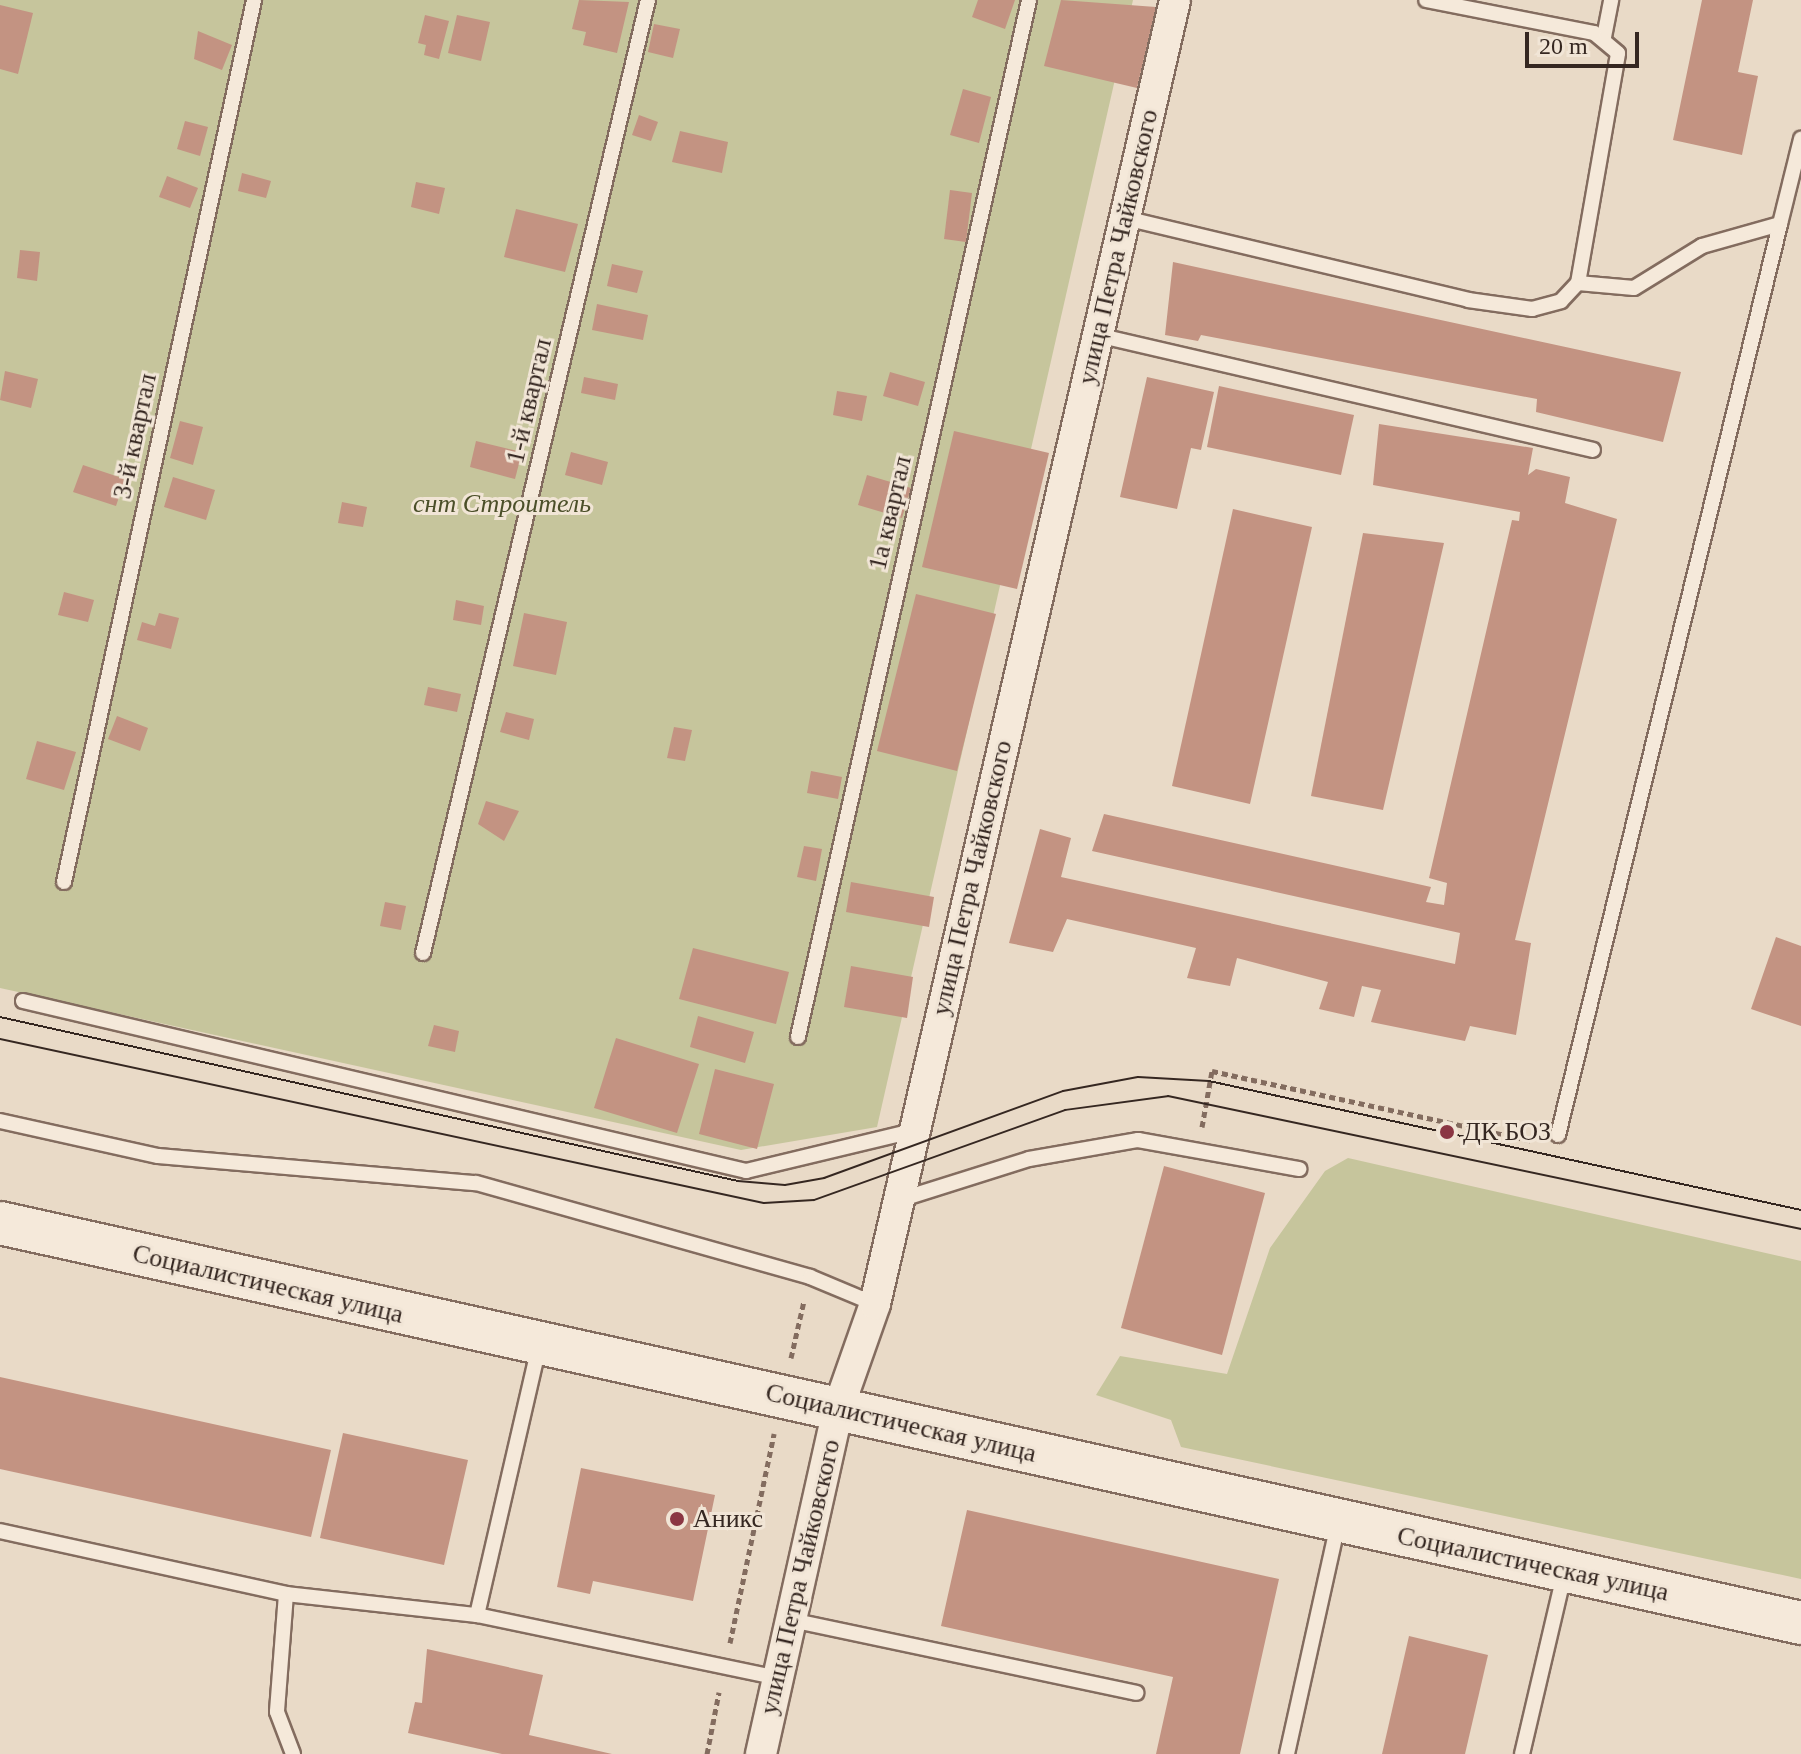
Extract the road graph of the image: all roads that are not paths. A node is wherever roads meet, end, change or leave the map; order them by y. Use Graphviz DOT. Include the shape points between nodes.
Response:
graph roads {
  1 [pos="254,0"];
  2 [pos="648,0"];
  3 [pos="1029,0"];
  4 [pos="1175,0"];
  5 [pos="1426,0"];
  6 [pos="1611,0"];
  7 [pos="1604,37"];
  8 [pos="1801,139"];
  9 [pos="1125,218"];
  10 [pos="1780,224"];
  11 [pos="1578,283"];
  12 [pos="1097,335"];
  13 [pos="1593,450"];
  14 [pos="64,882"];
  15 [pos="423,953"];
  16 [pos="23,1001"];
  17 [pos="798,1037"];
  18 [pos="0,1121"];
  19 [pos="913,1131"];
  20 [pos="1558,1135"];
  21 [pos="1299,1169"];
  22 [pos="899,1200"];
  23 [pos="0,1223"];
  24 [pos="875,1304"];
  25 [pos="539,1344"];
  26 [pos="838,1409"];
  27 [pos="1339,1522"];
  28 [pos="0,1531"];
  29 [pos="1565,1571"];
  30 [pos="286,1594"];
  31 [pos="477,1615"];
  32 [pos="791,1620"];
  33 [pos="1801,1623"];
  34 [pos="778,1678"];
  35 [pos="1136,1693"];
  36 [pos="293,1754"];
  37 [pos="761,1754"];
  38 [pos="1287,1754"];
  39 [pos="1522,1754"];
  1 -- 14 [label="lane, 3-й квартал"];
  2 -- 15 [label="lane, 1-й квартал"];
  3 -- 17 [label="lane, 1а квартал"];
  4 -- 9 [label="street, улица Петра Чайковского"];
  5 -- 7 [label="lane"];
  6 -- 7 [label="lane"];
  7 -- 11 [label="lane" via="1620,61"];
  8 -- 10 [label="lane"];
  9 -- 11 [label="lane" via="1511,306 1549,306"];
  9 -- 12 [label="street, улица Петра Чайковского"];
  10 -- 11 [label="lane" via="1702,246 1634,288"];
  10 -- 20 [label="lane"];
  12 -- 13 [label="lane"];
  12 -- 19 [label="street, улица Петра Чайковского"];
  16 -- 19 [label="lane" via="746,1171"];
  18 -- 24 [label="lane" via="158,1156 476,1183 810,1277"];
  19 -- 22 [label="street, улица Петра Чайковского"];
  21 -- 22 [label="lane" via="1138,1140"];
  22 -- 24 [label="street, улица Петра Чайковского"];
  23 -- 25 [label="street, Социалистическая улица"];
  24 -- 26 [label="street, улица Петра Чайковского"];
  25 -- 26 [label="street, Социалистическая улица"];
  25 -- 31 [label="lane"];
  26 -- 27 [label="street, Социалистическая улица"];
  26 -- 32 [label="street, улица Петра Чайковского"];
  27 -- 29 [label="street, Социалистическая улица"];
  27 -- 38 [label="lane"];
  28 -- 30 [label="lane"];
  29 -- 33 [label="street, Социалистическая улица"];
  29 -- 39 [label="lane"];
  30 -- 31 [label="lane"];
  30 -- 36 [label="lane" via="277,1712"];
  31 -- 34 [label="lane"];
  32 -- 34 [label="street, улица Петра Чайковского"];
  32 -- 35 [label="lane"];
  34 -- 37 [label="street, улица Петра Чайковского"];
}
